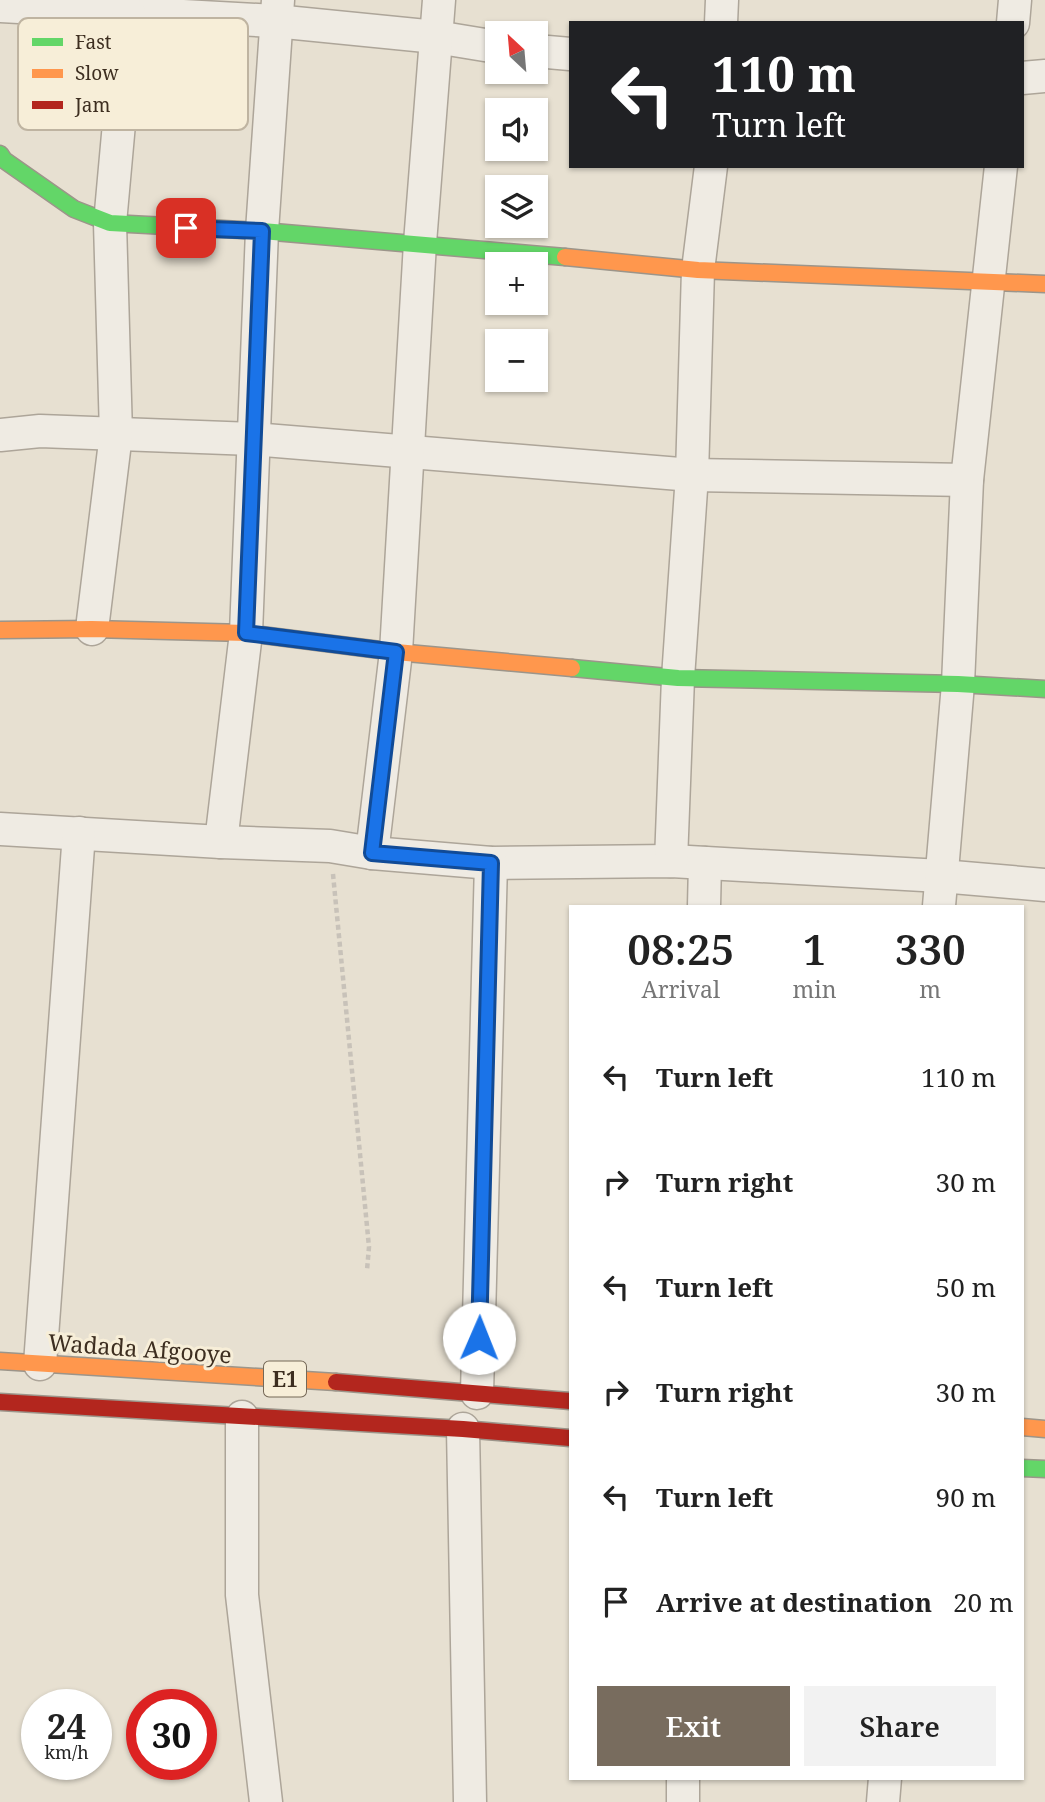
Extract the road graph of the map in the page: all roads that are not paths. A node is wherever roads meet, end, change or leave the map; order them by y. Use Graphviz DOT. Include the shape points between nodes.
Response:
graph roads {
  1 [pos="439,0"];
  2 [pos="722,0"];
  3 [pos="1015,0"];
  4 [pos="0,6"];
  5 [pos="276,10"];
  6 [pos="129,13"];
  7 [pos="129,18"];
  8 [pos="722,21"];
  9 [pos="1013,21"];
  10 [pos="436,37"];
  11 [pos="485,45"];
  12 [pos="548,52"];
  13 [pos="569,54"];
  14 [pos="1045,76"];
  15 [pos="1024,78"];
  16 [pos="118,130"];
  17 [pos="0,154"];
  18 [pos="711,168"];
  19 [pos="1001,168"];
  20 [pos="110,223"];
  21 [pos="262,231"];
  22 [pos="419,243"];
  23 [pos="698,270"];
  24 [pos="990,281"];
  25 [pos="1045,284"];
  26 [pos="116,434"];
  27 [pos="0,435"];
  28 [pos="253,439"];
  29 [pos="407,452"];
  30 [pos="692,475"];
  31 [pos="967,480"];
  32 [pos="92,629"];
  33 [pos="0,630"];
  34 [pos="246,633"];
  35 [pos="396,652"];
  36 [pos="678,678"];
  37 [pos="958,684"];
  38 [pos="1045,688"];
  39 [pos="0,829"];
  40 [pos="79,833"];
  41 [pos="221,842"];
  42 [pos="372,853"];
  43 [pos="671,861"];
  44 [pos="491,863"];
  45 [pos="705,863"];
  46 [pos="941,876"];
  47 [pos="1045,885"];
  48 [pos="704,905"];
  49 [pos="939,905"];
  50 [pos="0,1361"];
  51 [pos="40,1364"];
  52 [pos="477,1393"];
  53 [pos="569,1401"];
  54 [pos="0,1402"];
  55 [pos="242,1417"];
  56 [pos="1024,1427"];
  57 [pos="463,1429"];
  58 [pos="1045,1429"];
  59 [pos="569,1438"];
  60 [pos="1024,1468"];
  61 [pos="1045,1469"];
  62 [pos="683,1780"];
  63 [pos="885,1780"];
  64 [pos="266,1802"];
  65 [pos="470,1802"];
  66 [pos="476,1802"];
  67 [pos="683,1802"];
  68 [pos="883,1802"];
  1 -- 10 [label="street"];
  2 -- 8 [label="street"];
  3 -- 9 [label="street"];
  4 -- 6 [label="street"];
  5 -- 6 [label="street"];
  5 -- 10 [label="street"];
  5 -- 21 [label="street"];
  6 -- 7 [label="street"];
  10 -- 11 [label="street"];
  10 -- 22 [label="street"];
  12 -- 13 [label="street"];
  14 -- 15 [label="street"];
  16 -- 20 [label="street"];
  17 -- 20 [label="main road" via="74,209"];
  18 -- 23 [label="street"];
  19 -- 24 [label="street"];
  20 -- 21 [label="main road"];
  20 -- 26 [label="street"];
  21 -- 22 [label="main road"];
  21 -- 28 [label="street"];
  22 -- 23 [label="main road"];
  22 -- 29 [label="street"];
  23 -- 24 [label="main road"];
  23 -- 30 [label="street"];
  24 -- 25 [label="main road"];
  24 -- 31 [label="street"];
  26 -- 27 [label="street" via="40,431"];
  26 -- 28 [label="street"];
  26 -- 32 [label="street"];
  28 -- 29 [label="street"];
  28 -- 34 [label="street"];
  29 -- 30 [label="street"];
  29 -- 35 [label="street"];
  30 -- 31 [label="street"];
  30 -- 36 [label="street"];
  31 -- 37 [label="street"];
  32 -- 33 [label="main road"];
  32 -- 34 [label="main road"];
  34 -- 35 [label="main road"];
  34 -- 41 [label="street"];
  35 -- 36 [label="main road"];
  35 -- 42 [label="street"];
  36 -- 37 [label="main road"];
  36 -- 43 [label="street"];
  37 -- 38 [label="main road"];
  37 -- 46 [label="street"];
  39 -- 40 [label="street"];
  40 -- 41 [label="street"];
  40 -- 51 [label="street"];
  41 -- 42 [label="street" via="330,846"];
  42 -- 44 [label="street"];
  43 -- 44 [label="street"];
  43 -- 45 [label="street"];
  44 -- 52 [label="street"];
  45 -- 46 [label="street"];
  45 -- 48 [label="street"];
  46 -- 47 [label="street"];
  46 -- 49 [label="street"];
  50 -- 51 [label="main road, Wadada Afgooye / E1"];
  51 -- 52 [label="main road, Wadada Afgooye / E1"];
  52 -- 53 [label="main road, Wadada Afgooye / E1"];
  54 -- 55 [label="main road, E1"];
  55 -- 57 [label="main road, E1"];
  55 -- 64 [label="street" via="242,1595"];
  56 -- 58 [label="main road"];
  57 -- 59 [label="main road, E1"];
  57 -- 65 [label="street"];
  60 -- 61 [label="main road"];
  62 -- 67 [label="street"];
  63 -- 68 [label="street"];
  65 -- 66 [label="street"];
}
